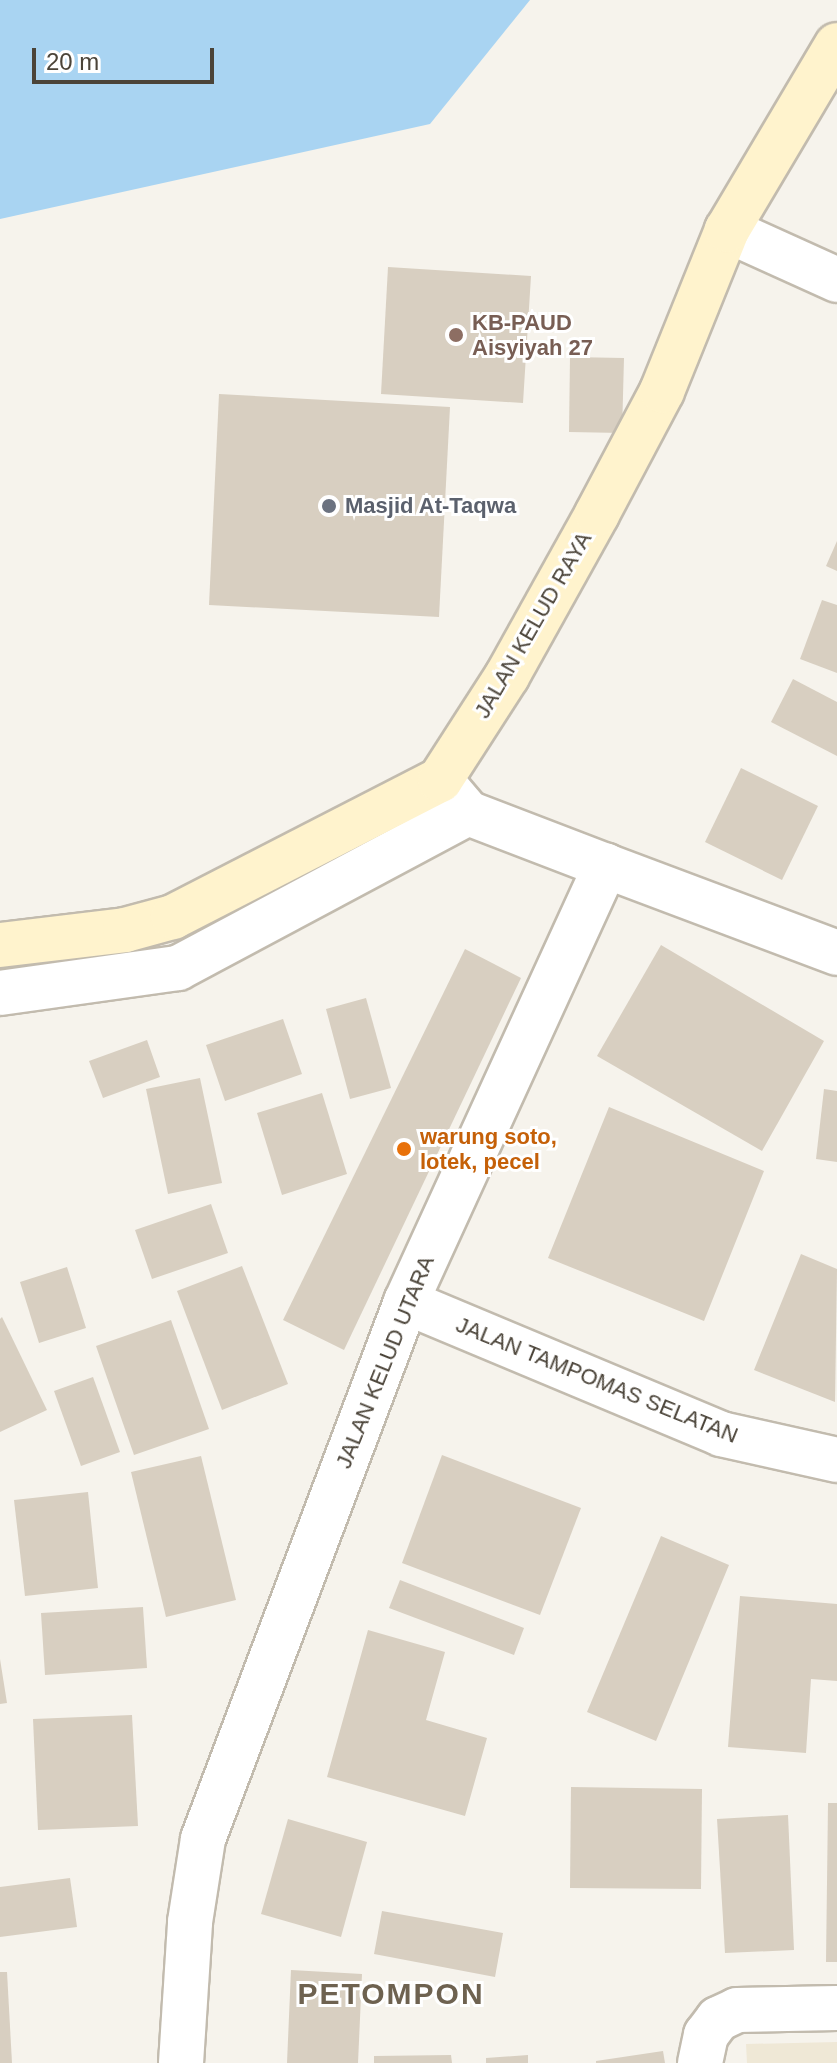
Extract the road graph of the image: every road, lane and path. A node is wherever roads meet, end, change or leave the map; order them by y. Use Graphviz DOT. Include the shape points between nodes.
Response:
graph roads {
  1 [pos="837,45"];
  2 [pos="727,230"];
  3 [pos="837,280"];
  4 [pos="440,780"];
  5 [pos="468,813"];
  6 [pos="606,866"];
  7 [pos="0,945"];
  8 [pos="837,953"];
  9 [pos="0,993"];
  10 [pos="406,1302"];
  11 [pos="837,1460"];
  12 [pos="837,2008"];
  13 [pos="181,2063"];
  14 [pos="700,2063"];
  1 -- 2 [label="main road, JALAN KELUD RAYA"];
  2 -- 3 [label="street"];
  2 -- 4 [label="main road, JALAN KELUD RAYA" via="662,391 507,676"];
  4 -- 5 [label="street"];
  4 -- 7 [label="main road" via="173,917 125,930"];
  5 -- 6 [label="street"];
  5 -- 9 [label="street" via="178,968"];
  6 -- 8 [label="street"];
  6 -- 10 [label="street, JALAN KELUD UTARA"];
  10 -- 11 [label="street, JALAN TAMPOMAS SELATAN" via="721,1434"];
  10 -- 13 [label="street, JALAN KELUD UTARA" via="203,1839 190,1922"];
  12 -- 14 [label="street" via="737,2010 718,2019 706,2035"];
}
